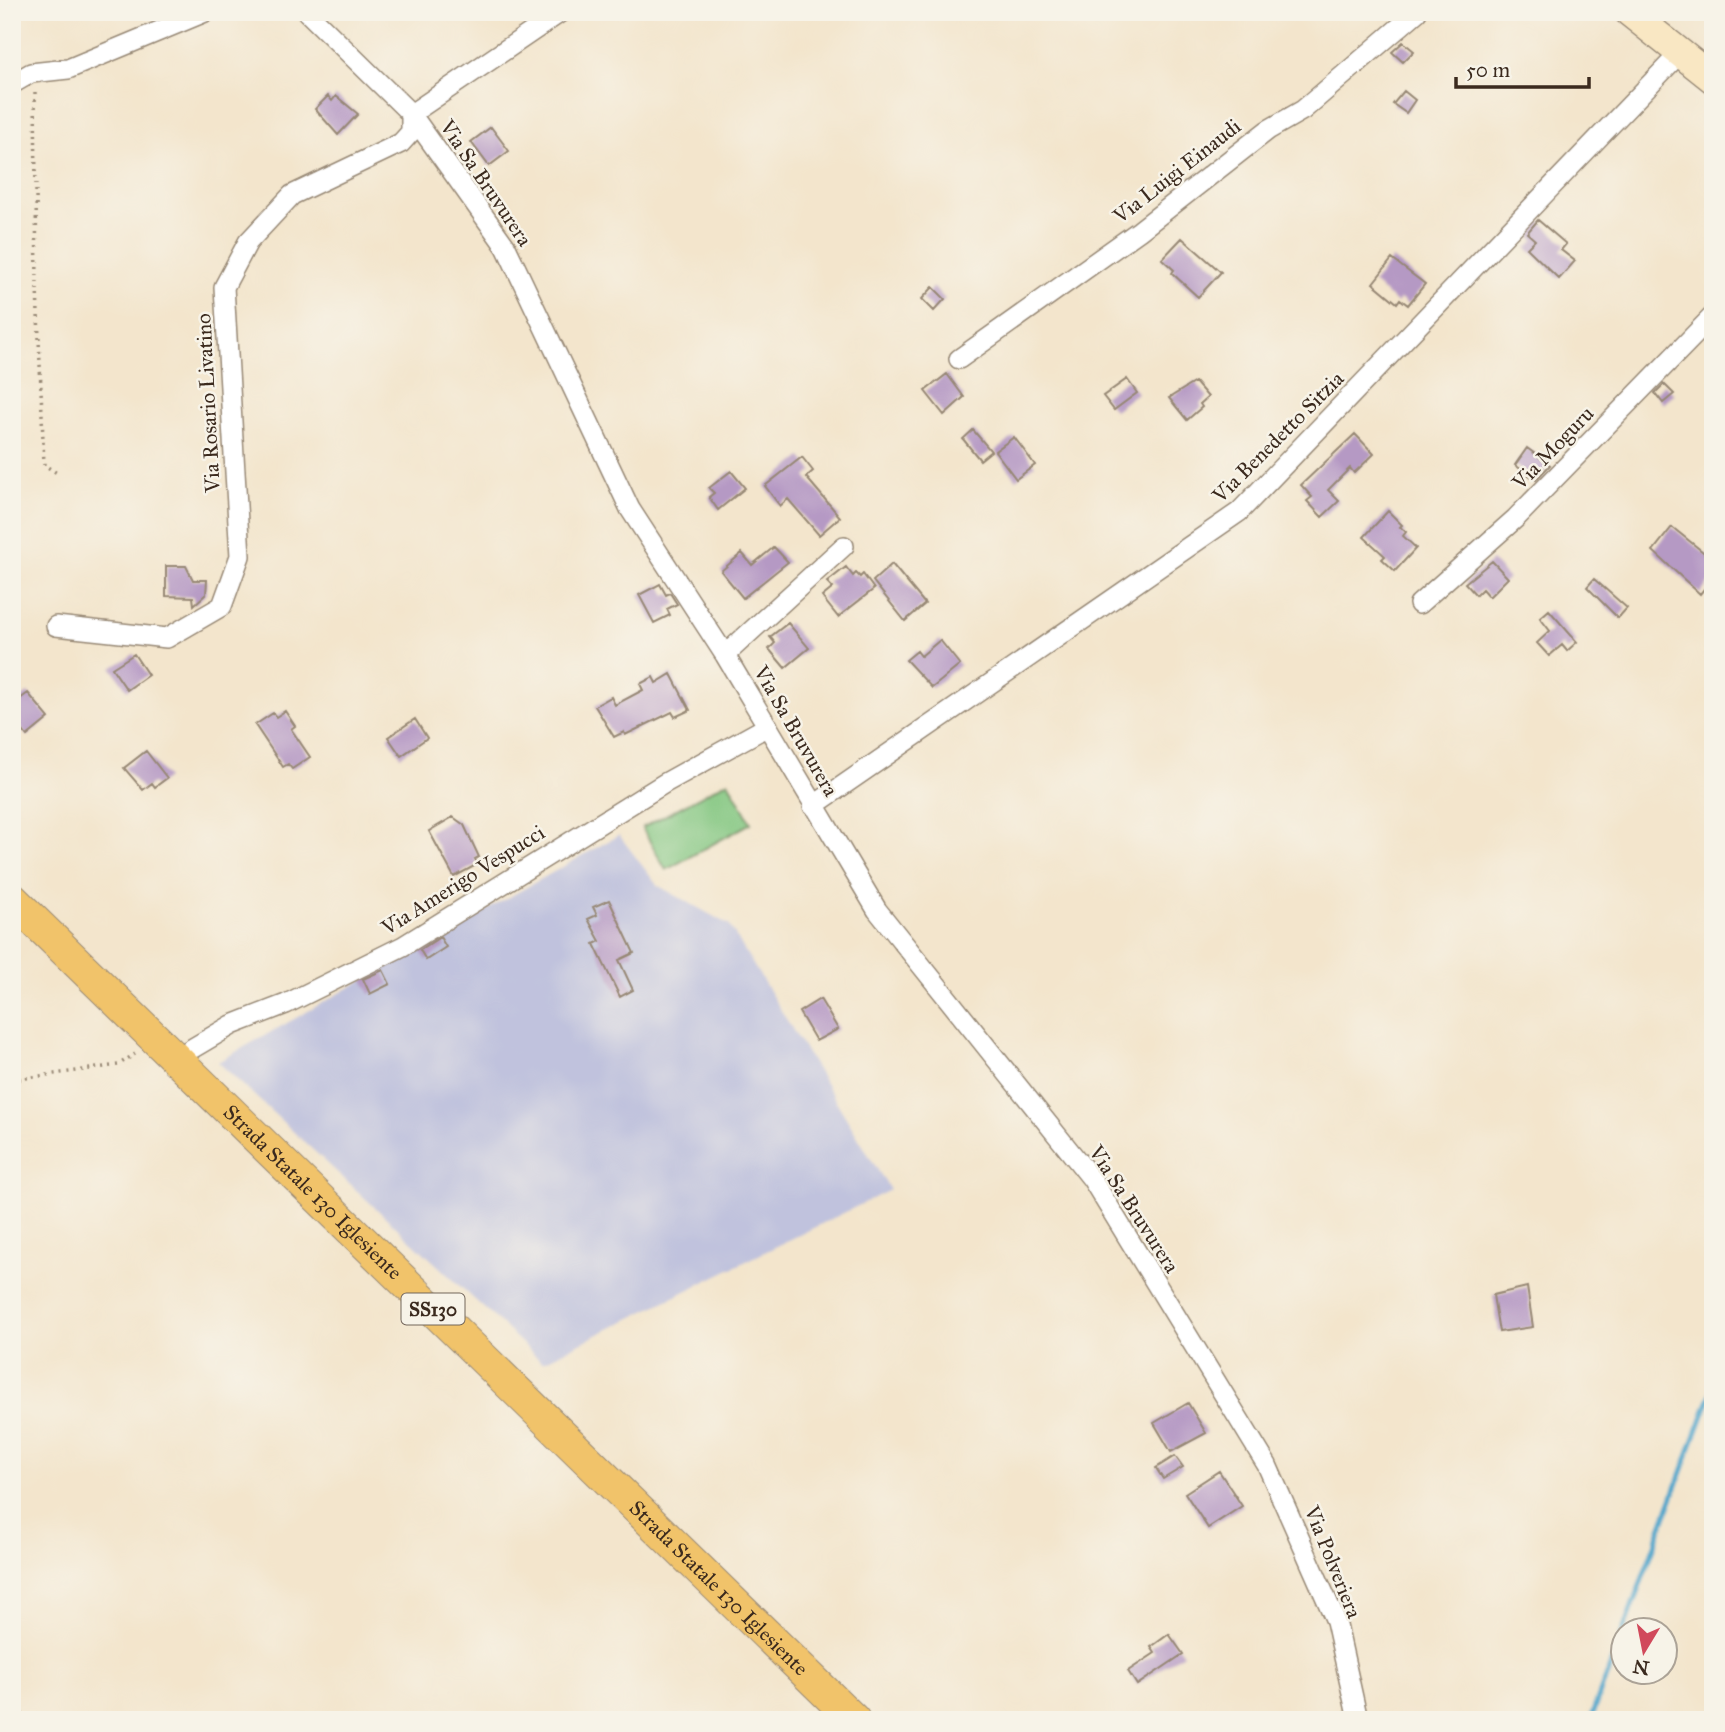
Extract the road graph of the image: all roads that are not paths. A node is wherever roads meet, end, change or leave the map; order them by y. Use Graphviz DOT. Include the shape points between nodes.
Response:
graph roads {
  1 [pos="205,12"];
  2 [pos="307,12"];
  3 [pos="561,12"];
  4 [pos="1417,12"];
  5 [pos="1629,12"];
  6 [pos="1680,53"];
  7 [pos="1713,79"];
  8 [pos="12,84"];
  9 [pos="411,114"];
  10 [pos="1713,316"];
  11 [pos="959,359"];
  12 [pos="844,546"];
  13 [pos="1419,604"];
  14 [pos="56,626"];
  15 [pos="725,655"];
  16 [pos="768,726"];
  17 [pos="813,806"];
  18 [pos="12,899"];
  19 [pos="12,926"];
  20 [pos="176,1058"];
  21 [pos="1267,1465"];
  22 [pos="827,1720"];
  23 [pos="854,1720"];
  24 [pos="1358,1720"];
  1 -- 8 [label="street" via="68,69 31,73"];
  2 -- 9 [label="street, Via Sa Bruvurera"];
  3 -- 9 [label="street"];
  4 -- 11 [label="street, Via Luigi Einaudi" via="1303,110 1268,130 1139,231"];
  5 -- 6 [label="main road"];
  6 -- 7 [label="main road"];
  6 -- 17 [label="street, Via Benedetto Sitzia" via="1239,512"];
  9 -- 14 [label="street, Via Rosario Livatino" via="411,132 401,143 292,195 248,242 224,287 240,556 222,606 167,638"];
  9 -- 15 [label="street, Via Sa Bruvurera" via="506,247 630,509"];
  10 -- 13 [label="street, Via Moguru" via="1516,519"];
  12 -- 15 [label="street"];
  15 -- 16 [label="street, Via Sa Bruvurera"];
  16 -- 17 [label="street, Via Sa Bruvurera"];
  16 -- 20 [label="street, Via Amerigo Vespucci" via="653,789 403,946 286,1004 232,1025"];
  17 -- 21 [label="street, Via Sa Bruvurera" via="877,910 1092,1179"];
  18 -- 20 [label="main road, Strada Statale 130 Iglesiente / SS130"];
  19 -- 22 [label="main road, Strada Statale 130 Iglesiente / SS130"];
  20 -- 23 [label="main road, Strada Statale 130 Iglesiente / SS130"];
  21 -- 24 [label="street, Via Polveriera" via="1336,1621"];
}
